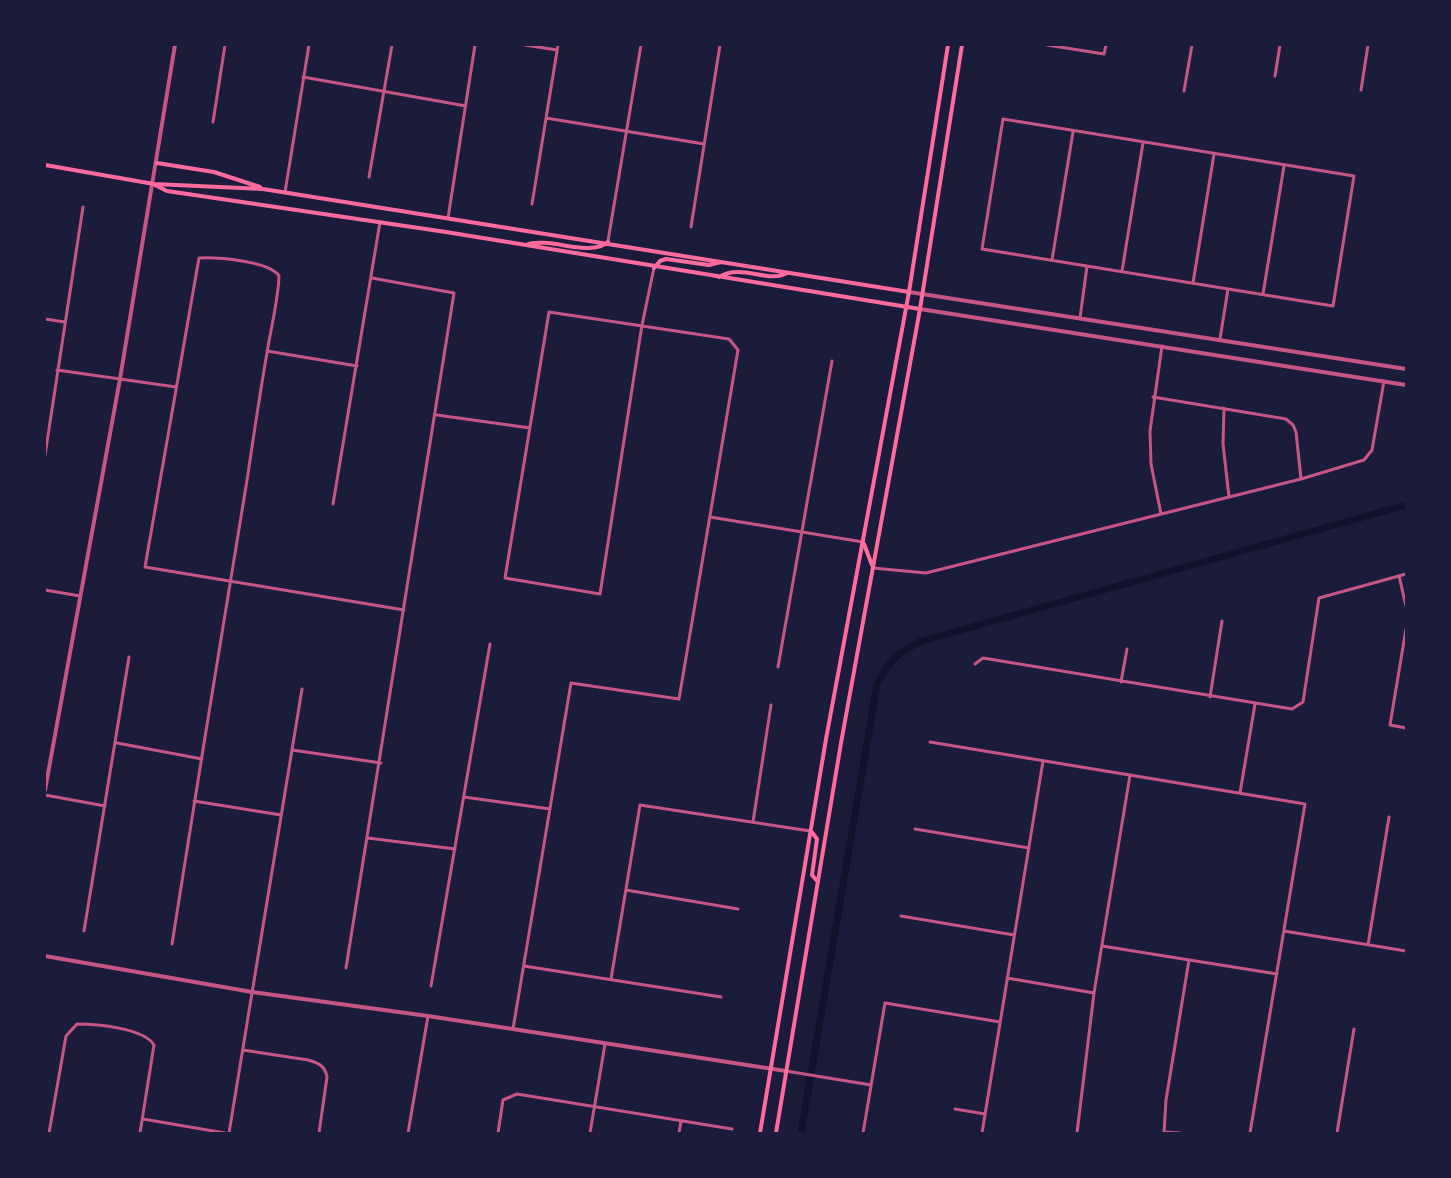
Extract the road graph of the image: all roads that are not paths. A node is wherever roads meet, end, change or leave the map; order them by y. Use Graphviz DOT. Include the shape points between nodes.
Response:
graph roads {
  1 [pos="175,45"];
  2 [pos="225,45"];
  3 [pos="309,45"];
  4 [pos="392,45"];
  5 [pos="475,45"];
  6 [pos="525,45"];
  7 [pos="558,45"];
  8 [pos="641,45"];
  9 [pos="720,45"];
  10 [pos="948,45"];
  11 [pos="962,45"];
  12 [pos="1047,45"];
  13 [pos="1106,45"];
  14 [pos="1192,45"];
  15 [pos="1280,45"];
  16 [pos="1368,45"];
  17 [pos="557,50"];
  18 [pos="1275,76"];
  19 [pos="303,77"];
  20 [pos="1361,90"];
  21 [pos="384,91"];
  22 [pos="1184,91"];
  23 [pos="466,106"];
  24 [pos="546,118"];
  25 [pos="213,122"];
  26 [pos="627,131"];
  27 [pos="1073,131"];
  28 [pos="1143,142"];
  29 [pos="704,144"];
  30 [pos="1214,154"];
  31 [pos="157,163"];
  32 [pos="45,165"];
  33 [pos="1284,165"];
  34 [pos="369,177"];
  35 [pos="154,184"];
  36 [pos="263,189"];
  37 [pos="285,192"];
  38 [pos="532,204"];
  39 [pos="83,207"];
  40 [pos="448,218"];
  41 [pos="380,222"];
  42 [pos="691,226"];
  43 [pos="608,242"];
  44 [pos="526,246"];
  45 [pos="1052,260"];
  46 [pos="721,262"];
  47 [pos="1087,266"];
  48 [pos="654,268"];
  49 [pos="788,272"];
  50 [pos="1122,272"];
  51 [pos="718,277"];
  52 [pos="372,278"];
  53 [pos="1193,283"];
  54 [pos="1228,289"];
  55 [pos="909,292"];
  56 [pos="922,294"];
  57 [pos="1263,294"];
  58 [pos="906,307"];
  59 [pos="920,309"];
  60 [pos="1080,318"];
  61 [pos="45,319"];
  62 [pos="65,322"];
  63 [pos="642,326"];
  64 [pos="1220,339"];
  65 [pos="1162,346"];
  66 [pos="267,351"];
  67 [pos="832,361"];
  68 [pos="357,366"];
  69 [pos="1406,369"];
  70 [pos="57,370"];
  71 [pos="120,379"];
  72 [pos="1384,381"];
  73 [pos="1406,385"];
  74 [pos="176,387"];
  75 [pos="1153,397"];
  76 [pos="1224,408"];
  77 [pos="436,415"];
  78 [pos="530,428"];
  79 [pos="45,455"];
  80 [pos="1301,479"];
  81 [pos="1229,497"];
  82 [pos="333,504"];
  83 [pos="1161,514"];
  84 [pos="710,518"];
  85 [pos="801,532"];
  86 [pos="864,542"];
  87 [pos="873,568"];
  88 [pos="1406,574"];
  89 [pos="1399,576"];
  90 [pos="231,580"];
  91 [pos="45,590"];
  92 [pos="80,596"];
  93 [pos="1406,606"];
  94 [pos="404,610"];
  95 [pos="1222,621"];
  96 [pos="1406,629"];
  97 [pos="490,644"];
  98 [pos="1127,649"];
  99 [pos="129,657"];
  100 [pos="975,664"];
  101 [pos="778,667"];
  102 [pos="1121,682"];
  103 [pos="302,689"];
  104 [pos="1210,697"];
  105 [pos="1255,704"];
  106 [pos="771,705"];
  107 [pos="1406,728"];
  108 [pos="930,742"];
  109 [pos="117,743"];
  110 [pos="292,750"];
  111 [pos="202,759"];
  112 [pos="1043,761"];
  113 [pos="381,763"];
  114 [pos="1130,775"];
  115 [pos="45,790"];
  116 [pos="1240,793"];
  117 [pos="45,795"];
  118 [pos="464,797"];
  119 [pos="194,801"];
  120 [pos="105,806"];
  121 [pos="550,810"];
  122 [pos="281,814"];
  123 [pos="1389,817"];
  124 [pos="753,822"];
  125 [pos="915,829"];
  126 [pos="810,831"];
  127 [pos="368,838"];
  128 [pos="1029,848"];
  129 [pos="455,849"];
  130 [pos="818,882"];
  131 [pos="626,890"];
  132 [pos="738,909"];
  133 [pos="901,916"];
  134 [pos="84,931"];
  135 [pos="1284,931"];
  136 [pos="1014,935"];
  137 [pos="171,944"];
  138 [pos="1368,945"];
  139 [pos="1102,946"];
  140 [pos="1406,951"];
  141 [pos="45,956"];
  142 [pos="1189,960"];
  143 [pos="524,966"];
  144 [pos="346,968"];
  145 [pos="1276,974"];
  146 [pos="1007,978"];
  147 [pos="611,979"];
  148 [pos="431,986"];
  149 [pos="252,992"];
  150 [pos="1095,993"];
  151 [pos="721,997"];
  152 [pos="428,1016"];
  153 [pos="1000,1022"];
  154 [pos="513,1029"];
  155 [pos="1354,1029"];
  156 [pos="605,1044"];
  157 [pos="243,1050"];
  158 [pos="770,1068"];
  159 [pos="786,1071"];
  160 [pos="871,1085"];
  161 [pos="595,1108"];
  162 [pos="954,1109"];
  163 [pos="985,1114"];
  164 [pos="143,1119"];
  165 [pos="681,1121"];
  166 [pos="732,1129"];
  167 [pos="49,1133"];
  168 [pos="140,1133"];
  169 [pos="227,1133"];
  170 [pos="319,1133"];
  171 [pos="408,1133"];
  172 [pos="498,1133"];
  173 [pos="590,1133"];
  174 [pos="679,1133"];
  175 [pos="760,1133"];
  176 [pos="776,1133"];
  177 [pos="863,1133"];
  178 [pos="982,1133"];
  179 [pos="1077,1133"];
  180 [pos="1164,1133"];
  181 [pos="1180,1133"];
  182 [pos="1250,1133"];
  183 [pos="1337,1133"];
  1 -- 31 [label="street"];
  2 -- 25 [label="street"];
  3 -- 19 [label="street"];
  4 -- 21 [label="street"];
  5 -- 23 [label="street"];
  6 -- 17 [label="street"];
  7 -- 17 [label="street"];
  8 -- 26 [label="street"];
  9 -- 29 [label="street"];
  10 -- 55 [label="main road"];
  11 -- 56 [label="main road"];
  12 -- 13 [label="street" via="1104,54"];
  14 -- 22 [label="street"];
  15 -- 18 [label="street"];
  16 -- 20 [label="street"];
  17 -- 24 [label="street"];
  19 -- 21 [label="street"];
  19 -- 37 [label="street"];
  21 -- 23 [label="street"];
  21 -- 34 [label="street"];
  23 -- 40 [label="street"];
  24 -- 26 [label="street"];
  24 -- 38 [label="street"];
  26 -- 29 [label="street"];
  26 -- 43 [label="street"];
  27 -- 28 [label="street"];
  27 -- 45 [label="street"];
  27 -- 45 [label="street" via="1003,119 982,249"];
  28 -- 30 [label="street"];
  28 -- 50 [label="street"];
  29 -- 42 [label="street"];
  30 -- 33 [label="street"];
  30 -- 53 [label="street"];
  31 -- 35 [label="street"];
  31 -- 36 [label="main road" via="214,172"];
  32 -- 35 [label="main road"];
  33 -- 57 [label="street"];
  33 -- 57 [label="street" via="1354,176 1333,306"];
  35 -- 36 [label="main road"];
  35 -- 41 [label="main road" via="167,191"];
  35 -- 71 [label="street"];
  36 -- 37 [label="main road"];
  37 -- 40 [label="main road"];
  39 -- 62 [label="street"];
  40 -- 43 [label="main road"];
  41 -- 44 [label="main road"];
  41 -- 52 [label="street"];
  43 -- 44 [label="main road" via="598,248"];
  43 -- 46 [label="main road"];
  44 -- 48 [label="main road"];
  45 -- 47 [label="street"];
  46 -- 48 [label="main road" via="709,265 666,259"];
  46 -- 49 [label="main road"];
  47 -- 50 [label="street"];
  47 -- 60 [label="street"];
  48 -- 51 [label="main road"];
  48 -- 63 [label="street"];
  49 -- 51 [label="main road" via="778,277 732,271"];
  49 -- 55 [label="main road"];
  50 -- 53 [label="street"];
  51 -- 58 [label="main road"];
  52 -- 68 [label="street"];
  52 -- 77 [label="street" via="454,293"];
  53 -- 54 [label="street"];
  54 -- 57 [label="street"];
  54 -- 64 [label="street"];
  55 -- 56 [label="street"];
  55 -- 58 [label="main road"];
  56 -- 59 [label="main road"];
  56 -- 60 [label="street"];
  58 -- 59 [label="main road"];
  58 -- 86 [label="main road"];
  59 -- 65 [label="street"];
  59 -- 87 [label="main road"];
  60 -- 64 [label="street"];
  61 -- 62 [label="street"];
  62 -- 70 [label="street"];
  63 -- 78 [label="street" via="549,312"];
  63 -- 78 [label="street" via="600,594 505,578"];
  63 -- 84 [label="street" via="729,339 738,350"];
  64 -- 69 [label="street"];
  65 -- 72 [label="street"];
  65 -- 75 [label="street"];
  66 -- 68 [label="street"];
  66 -- 74 [label="street" via="279,276 269,267 199,258"];
  66 -- 90 [label="street"];
  67 -- 85 [label="street"];
  68 -- 82 [label="street"];
  70 -- 71 [label="street"];
  70 -- 79 [label="street"];
  71 -- 74 [label="street"];
  71 -- 92 [label="street"];
  72 -- 73 [label="street"];
  72 -- 80 [label="street" via="1372,450 1364,460"];
  74 -- 90 [label="street" via="145,567"];
  75 -- 76 [label="street"];
  75 -- 83 [label="street" via="1151,464"];
  76 -- 80 [label="street" via="1286,419 1293,425"];
  76 -- 81 [label="street" via="1223,444"];
  77 -- 78 [label="street"];
  77 -- 94 [label="street"];
  80 -- 81 [label="street"];
  81 -- 83 [label="street"];
  83 -- 87 [label="street" via="927,573"];
  84 -- 85 [label="street"];
  84 -- 121 [label="street" via="679,699 571,683"];
  85 -- 86 [label="street"];
  85 -- 101 [label="street"];
  86 -- 87 [label="main road"];
  86 -- 126 [label="main road"];
  87 -- 130 [label="main road"];
  88 -- 89 [label="street"];
  89 -- 93 [label="street"];
  89 -- 105 [label="street" via="1319,598 1303,702 1292,709"];
  90 -- 94 [label="street"];
  90 -- 111 [label="street"];
  91 -- 92 [label="street"];
  92 -- 115 [label="street"];
  94 -- 113 [label="street"];
  95 -- 104 [label="street"];
  96 -- 107 [label="street" via="1390,725"];
  97 -- 118 [label="street"];
  98 -- 102 [label="street"];
  99 -- 109 [label="street"];
  100 -- 102 [label="street" via="983,658"];
  102 -- 104 [label="street"];
  103 -- 110 [label="street"];
  104 -- 105 [label="street"];
  105 -- 116 [label="street"];
  106 -- 124 [label="street"];
  108 -- 112 [label="street"];
  109 -- 111 [label="street"];
  109 -- 120 [label="street"];
  110 -- 113 [label="street"];
  110 -- 122 [label="street"];
  111 -- 119 [label="street"];
  112 -- 114 [label="street"];
  112 -- 128 [label="street"];
  113 -- 127 [label="street"];
  114 -- 116 [label="street"];
  114 -- 139 [label="street"];
  116 -- 135 [label="street" via="1305,804"];
  117 -- 120 [label="street"];
  118 -- 121 [label="street"];
  118 -- 129 [label="street"];
  119 -- 122 [label="street"];
  119 -- 137 [label="street"];
  120 -- 134 [label="street"];
  121 -- 143 [label="street"];
  122 -- 149 [label="street"];
  123 -- 138 [label="street"];
  124 -- 126 [label="street"];
  124 -- 131 [label="street" via="640,804"];
  125 -- 128 [label="street"];
  126 -- 130 [label="main road" via="817,840 812,875"];
  126 -- 158 [label="main road"];
  127 -- 129 [label="street"];
  127 -- 144 [label="street"];
  128 -- 136 [label="street"];
  129 -- 148 [label="street"];
  130 -- 159 [label="main road"];
  131 -- 132 [label="street"];
  131 -- 147 [label="street"];
  133 -- 136 [label="street"];
  135 -- 138 [label="street"];
  135 -- 145 [label="street"];
  136 -- 146 [label="street"];
  138 -- 140 [label="street"];
  139 -- 142 [label="street"];
  139 -- 150 [label="street"];
  141 -- 149 [label="street"];
  142 -- 145 [label="street"];
  142 -- 180 [label="street"];
  143 -- 147 [label="street"];
  143 -- 154 [label="street"];
  145 -- 182 [label="street"];
  146 -- 150 [label="street"];
  146 -- 153 [label="street"];
  147 -- 151 [label="street"];
  149 -- 152 [label="street"];
  149 -- 157 [label="street"];
  150 -- 179 [label="street"];
  152 -- 154 [label="street"];
  152 -- 171 [label="street"];
  153 -- 160 [label="street" via="885,1003"];
  153 -- 163 [label="street"];
  154 -- 156 [label="street"];
  155 -- 183 [label="street"];
  156 -- 158 [label="street"];
  156 -- 161 [label="street"];
  157 -- 169 [label="street"];
  157 -- 170 [label="street" via="308,1060 326,1069"];
  158 -- 159 [label="street"];
  158 -- 175 [label="main road"];
  159 -- 160 [label="street"];
  159 -- 176 [label="main road"];
  160 -- 177 [label="street"];
  161 -- 165 [label="street"];
  161 -- 172 [label="street" via="517,1094 503,1100"];
  161 -- 173 [label="street"];
  162 -- 163 [label="street"];
  163 -- 178 [label="street"];
  164 -- 167 [label="street" via="154,1045 150,1038 140,1033 77,1024 70,1029 61,1057"];
  164 -- 168 [label="street"];
  164 -- 169 [label="street"];
  165 -- 166 [label="street"];
  165 -- 174 [label="street"];
  180 -- 181 [label="street"];
}
